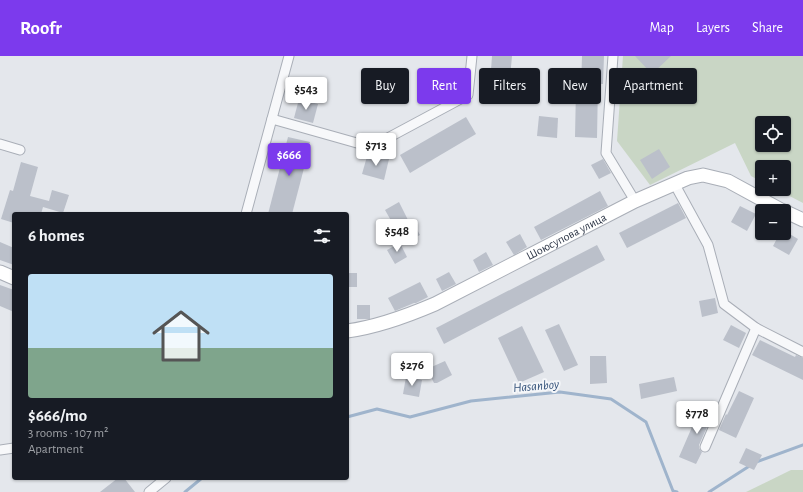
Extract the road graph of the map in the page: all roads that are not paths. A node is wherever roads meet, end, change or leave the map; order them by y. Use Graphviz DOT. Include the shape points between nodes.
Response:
graph roads {
  1 [pos="290,56"];
  2 [pos="472,56"];
  3 [pos="613,56"];
  4 [pos="272,119"];
  5 [pos="0,144"];
  6 [pos="20,150"];
  7 [pos="674,183"];
  8 [pos="635,201"];
  9 [pos="771,204"];
  10 [pos="247,212"];
  11 [pos="791,214"];
  12 [pos="803,220"];
  13 [pos="0,272"];
  14 [pos="12,277"];
  15 [pos="756,328"];
  16 [pos="349,331"];
  17 [pos="803,352"];
  18 [pos="705,447"];
  19 [pos="12,448"];
  20 [pos="0,450"];
  21 [pos="164,480"];
  22 [pos="149,492"];
  1 -- 4 [label="street"];
  2 -- 4 [label="street" via="468,95 371,147"];
  3 -- 8 [label="street" via="606,153"];
  4 -- 10 [label="street"];
  5 -- 6 [label="street"];
  7 -- 8 [label="street, Шоюсупова улица"];
  7 -- 9 [label="street, Шоюсупова улица" via="703,175 720,178"];
  7 -- 15 [label="street" via="708,244 724,304"];
  8 -- 16 [label="street, Шоюсупова улица" via="435,304 378,326"];
  11 -- 12 [label="street, Шоюсупова улица"];
  13 -- 14 [label="street"];
  15 -- 17 [label="street"];
  15 -- 18 [label="street"];
  19 -- 20 [label="street"];
  21 -- 22 [label="street"];
}
